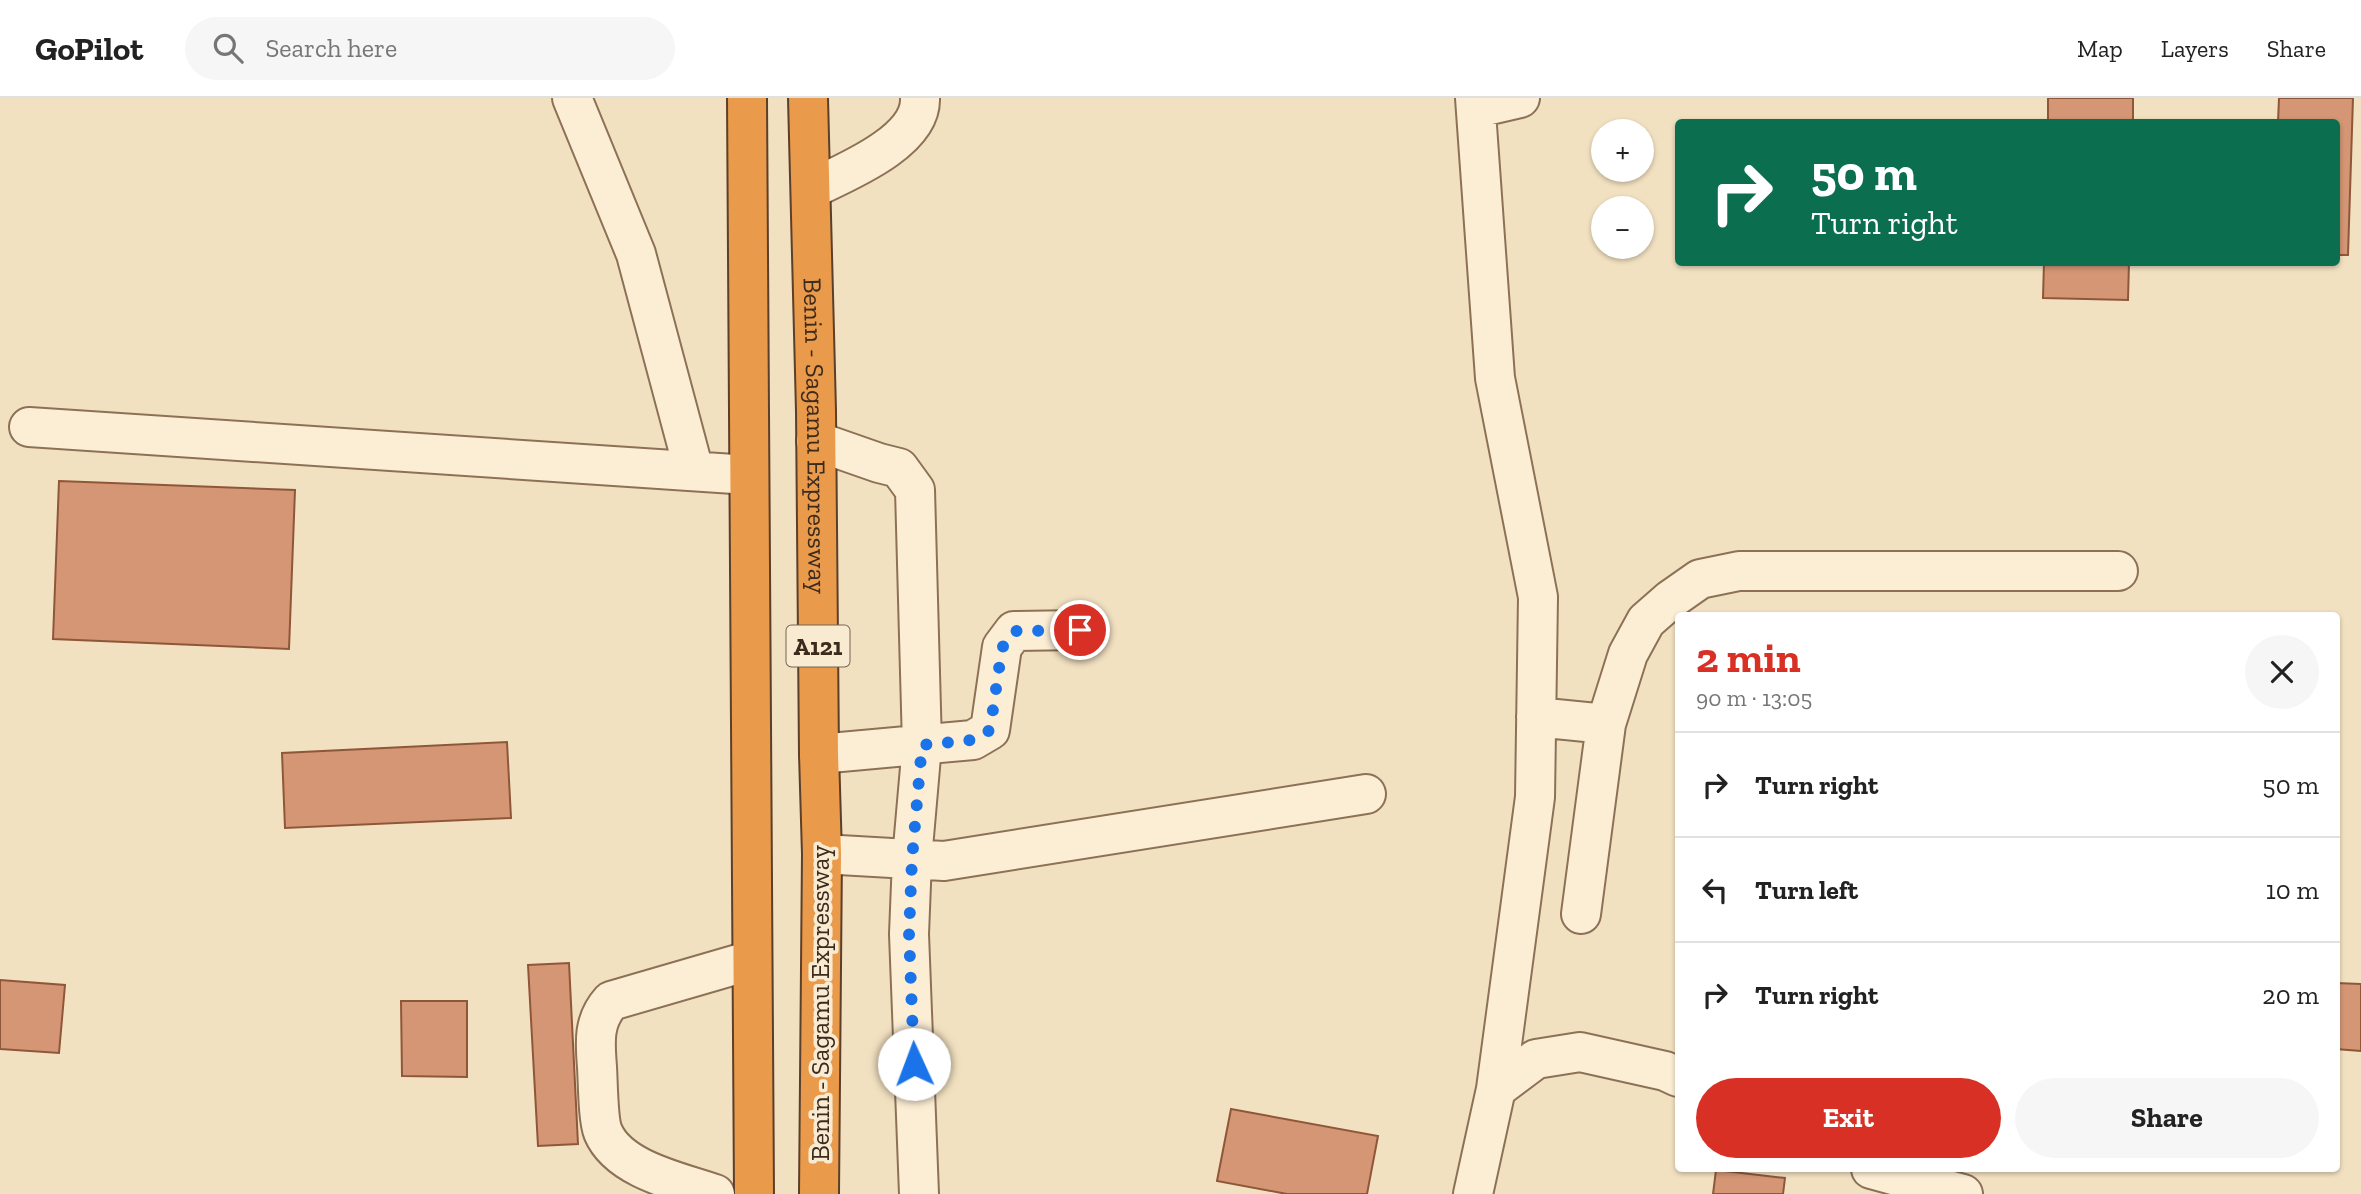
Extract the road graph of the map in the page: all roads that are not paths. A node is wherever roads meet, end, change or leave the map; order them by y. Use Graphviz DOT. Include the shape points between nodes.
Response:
graph roads {
  1 [pos="572,98"];
  2 [pos="747,98"];
  3 [pos="808,98"];
  4 [pos="920,98"];
  5 [pos="1520,98"];
  6 [pos="1476,103"];
  7 [pos="811,189"];
  8 [pos="29,427"];
  9 [pos="816,441"];
  10 [pos="694,471"];
  11 [pos="749,475"];
  12 [pos="2118,571"];
  13 [pos="1080,630"];
  14 [pos="1536,717"];
  15 [pos="1606,724"];
  16 [pos="922,745"];
  17 [pos="818,754"];
  18 [pos="1366,794"];
  19 [pos="822,854"];
  20 [pos="912,859"];
  21 [pos="1581,914"];
  22 [pos="752,960"];
  23 [pos="1675,1076"];
  24 [pos="1496,1089"];
  25 [pos="1882,1172"];
  26 [pos="715,1194"];
  27 [pos="754,1194"];
  28 [pos="819,1194"];
  29 [pos="919,1194"];
  30 [pos="1473,1194"];
  31 [pos="1963,1194"];
  1 -- 10 [label="street" via="636,254"];
  2 -- 11 [label="highway, A121"];
  3 -- 7 [label="highway, Benin - Sagamu Expressway / A121"];
  4 -- 7 [label="street" via="920,108 898,142"];
  5 -- 6 [label="street"];
  6 -- 14 [label="street" via="1495,378 1538,597"];
  7 -- 9 [label="highway, Benin - Sagamu Expressway / A121"];
  8 -- 10 [label="street"];
  9 -- 16 [label="street" via="899,468 915,490"];
  9 -- 17 [label="highway, Benin - Sagamu Expressway / A121"];
  10 -- 11 [label="street"];
  11 -- 22 [label="highway, A121"];
  12 -- 15 [label="street" via="1739,571 1700,579 1646,621 1628,654"];
  13 -- 16 [label="street" via="1014,631 1002,648 990,730 973,740"];
  14 -- 15 [label="street"];
  14 -- 24 [label="street" via="1535,797"];
  15 -- 21 [label="street"];
  16 -- 17 [label="street"];
  16 -- 20 [label="street"];
  17 -- 19 [label="highway, Benin - Sagamu Expressway / A121"];
  18 -- 20 [label="street" via="944,861"];
  19 -- 20 [label="street"];
  19 -- 28 [label="highway, Benin - Sagamu Expressway / A121"];
  20 -- 29 [label="street" via="909,934"];
  22 -- 26 [label="street" via="611,1001 601,1012 594,1036 603,1132 618,1153 641,1169"];
  22 -- 27 [label="highway, A121"];
  23 -- 24 [label="street" via="1580,1052 1536,1059"];
  24 -- 30 [label="street"];
  25 -- 31 [label="street"];
}
